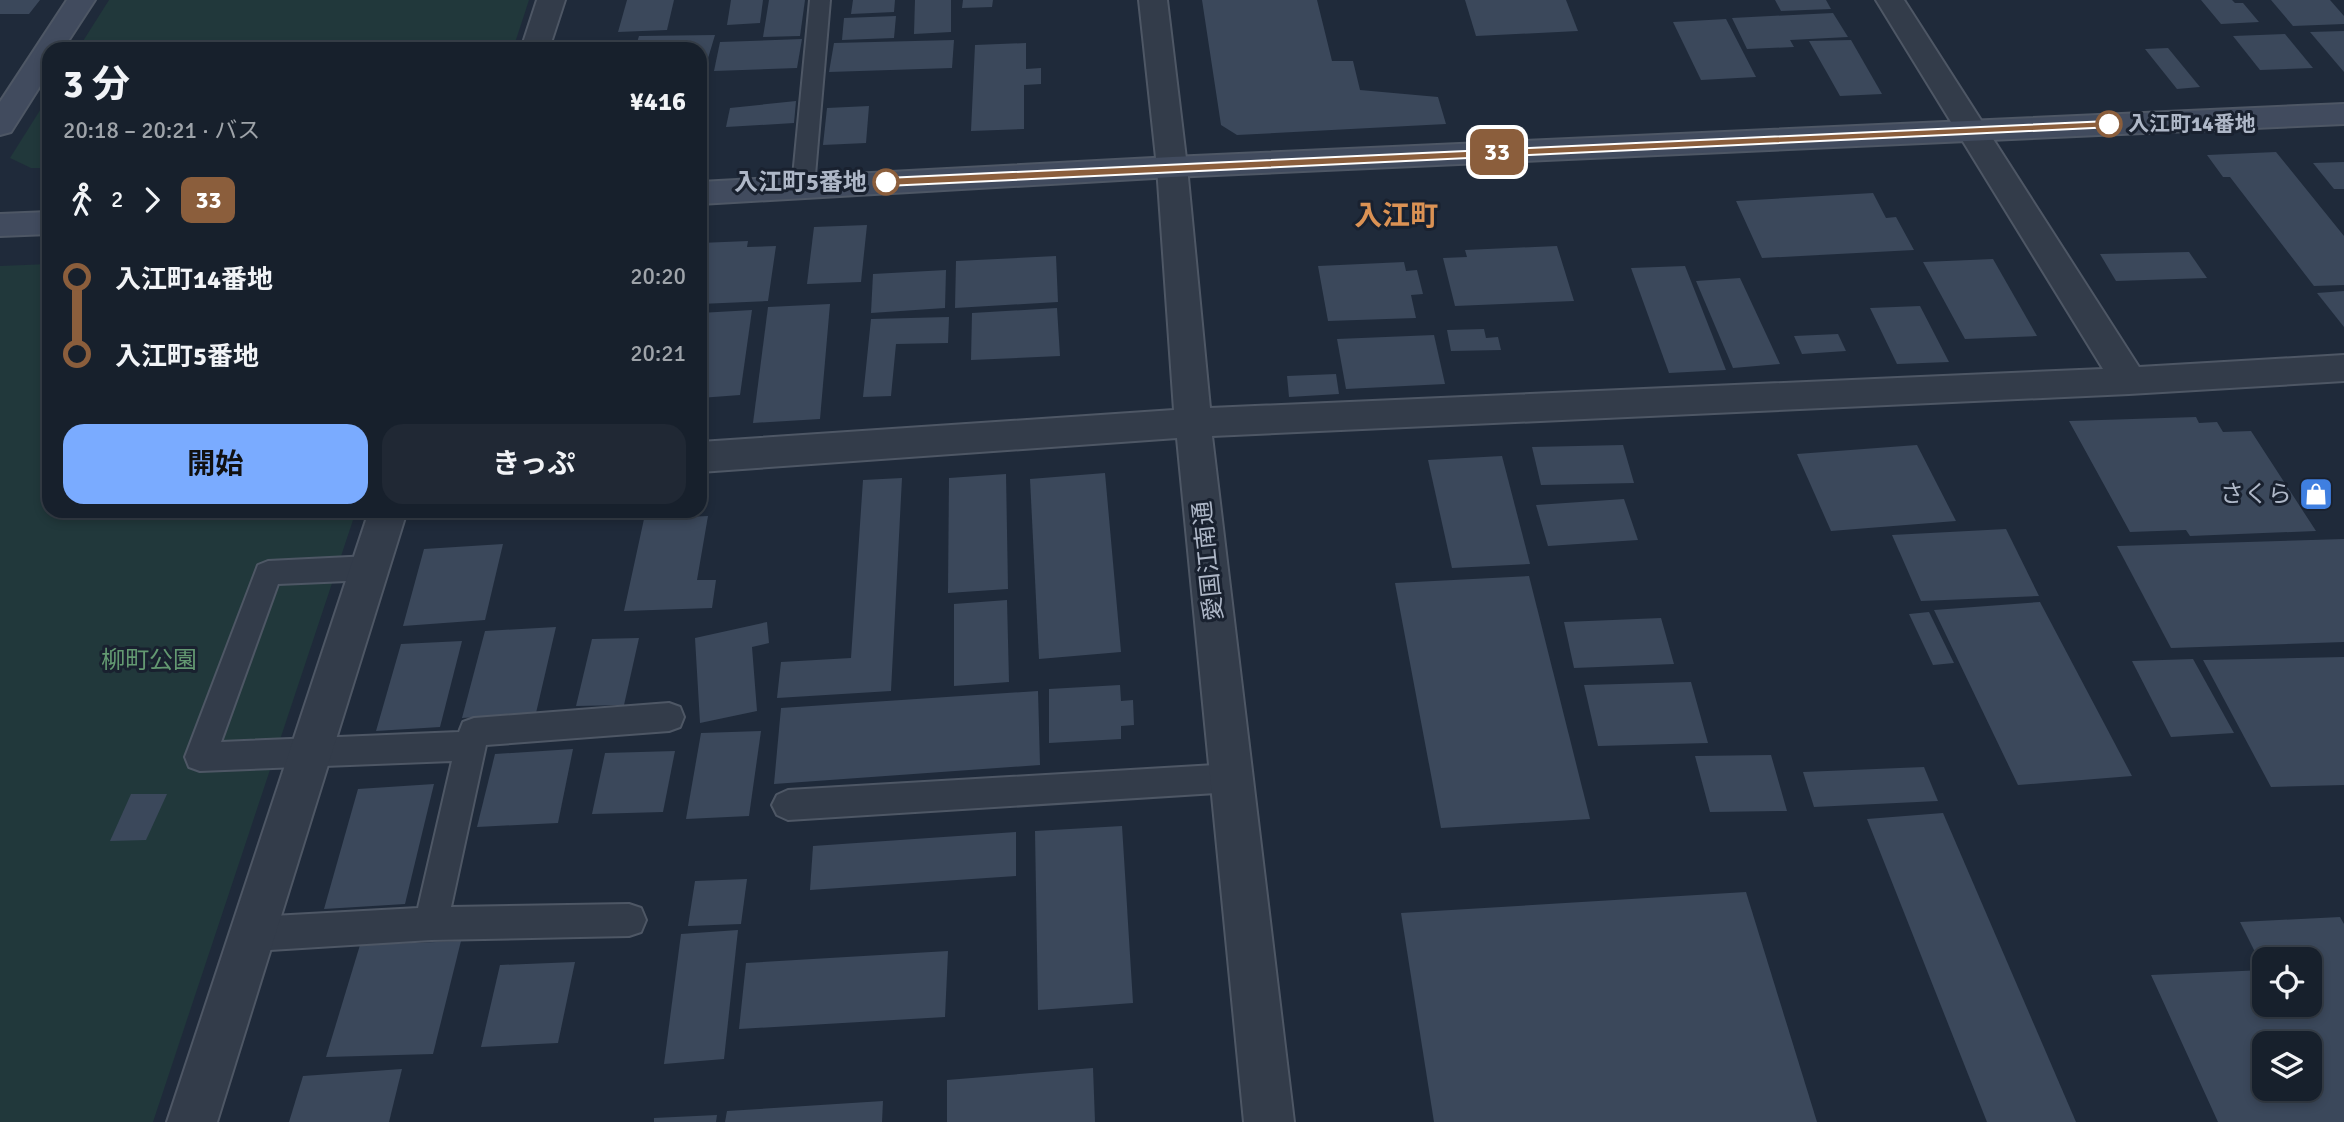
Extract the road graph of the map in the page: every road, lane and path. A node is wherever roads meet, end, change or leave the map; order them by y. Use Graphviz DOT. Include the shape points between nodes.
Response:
graph roads {
  1 [pos="81,0"];
  2 [pos="551,0"];
  3 [pos="820,0"];
  4 [pos="1153,0"];
  5 [pos="1890,0"];
  6 [pos="54,42"];
  7 [pos="538,42"];
  8 [pos="42,60"];
  9 [pos="2344,114"];
  10 [pos="0,125"];
  11 [pos="1969,130"];
  12 [pos="1172,167"];
  13 [pos="803,187"];
  14 [pos="707,192"];
  15 [pos="42,223"];
  16 [pos="0,225"];
  17 [pos="2344,368"];
  18 [pos="2129,380"];
  19 [pos="1194,424"];
  20 [pos="707,457"];
  21 [pos="386,518"];
  22 [pos="370,568"];
  23 [pos="669,716"];
  24 [pos="469,746"];
  25 [pos="311,751"];
  26 [pos="1232,778"];
  27 [pos="788,804"];
  28 [pos="629,920"];
  29 [pos="431,924"];
  30 [pos="252,934"];
  31 [pos="192,1122"];
  32 [pos="1269,1122"];
  1 -- 6 [label="street"];
  2 -- 7 [label="street"];
  3 -- 13 [label="lane"];
  4 -- 12 [label="street, 愛国江南通"];
  5 -- 11 [label="street"];
  8 -- 10 [label="street"];
  9 -- 11 [label="street"];
  11 -- 12 [label="street"];
  11 -- 18 [label="street"];
  12 -- 13 [label="street"];
  12 -- 19 [label="street, 愛国江南通"];
  13 -- 14 [label="street"];
  15 -- 16 [label="street"];
  17 -- 18 [label="street"];
  18 -- 19 [label="street"];
  19 -- 20 [label="street"];
  19 -- 26 [label="street, 愛国江南通"];
  21 -- 22 [label="street"];
  22 -- 25 [label="street"];
  22 -- 25 [label="lane" via="268,573 200,757"];
  23 -- 24 [label="lane" via="474,732"];
  24 -- 25 [label="lane"];
  24 -- 29 [label="lane"];
  25 -- 30 [label="street"];
  26 -- 27 [label="lane"];
  26 -- 32 [label="street, 愛国江南通"];
  28 -- 29 [label="lane"];
  29 -- 30 [label="lane"];
  30 -- 31 [label="street"];
}
